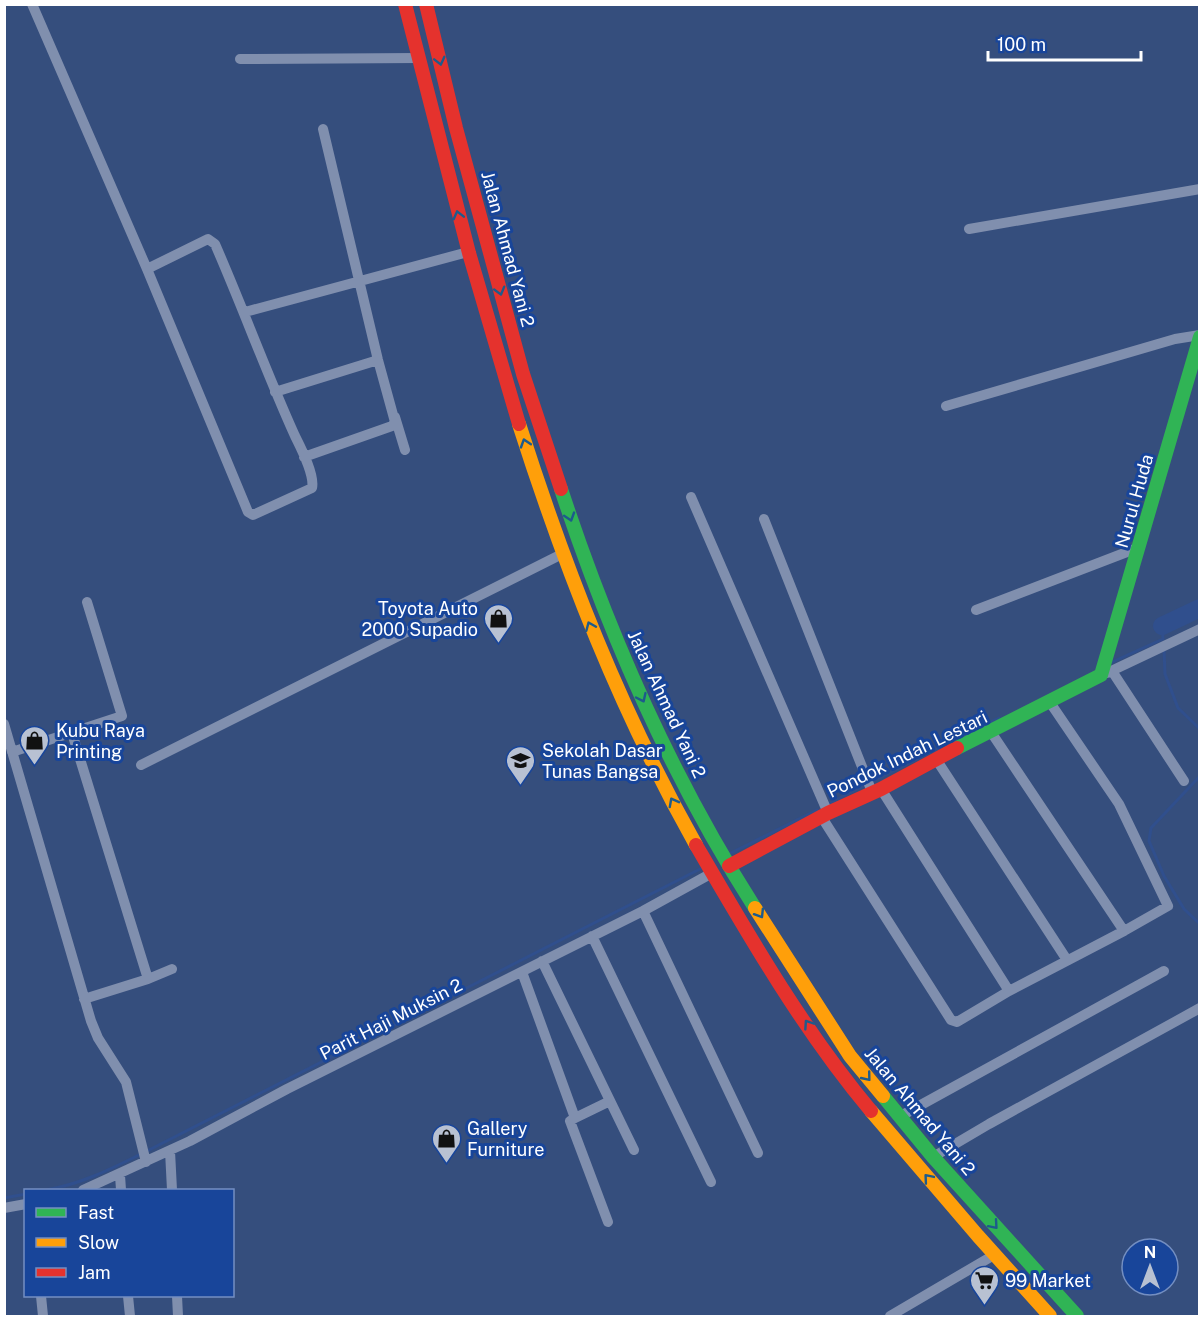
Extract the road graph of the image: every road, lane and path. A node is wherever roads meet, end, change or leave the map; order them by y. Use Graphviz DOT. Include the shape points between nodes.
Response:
graph roads {
  1 [pos="32,4"];
  2 [pos="405,4"];
  3 [pos="426,4"];
  4 [pos="419,58"];
  5 [pos="240,59"];
  6 [pos="323,129"];
  7 [pos="1200,189"];
  8 [pos="969,229"];
  9 [pos="468,252"];
  10 [pos="147,269"];
  11 [pos="360,282"];
  12 [pos="244,312"];
  13 [pos="1200,336"];
  14 [pos="378,360"];
  15 [pos="275,392"];
  16 [pos="946,406"];
  17 [pos="395,417"];
  18 [pos="405,450"];
  19 [pos="304,457"];
  20 [pos="691,497"];
  21 [pos="764,519"];
  22 [pos="1140,547"];
  23 [pos="562,554"];
  24 [pos="87,602"];
  25 [pos="976,610"];
  26 [pos="1200,629"];
  27 [pos="1107,673"];
  28 [pos="1049,701"];
  29 [pos="4,724"];
  30 [pos="991,732"];
  31 [pos="72,733"];
  32 [pos="12,752"];
  33 [pos="936,759"];
  34 [pos="141,765"];
  35 [pos="1184,781"];
  36 [pos="877,790"];
  37 [pos="825,814"];
  38 [pos="729,866"];
  39 [pos="712,872"];
  40 [pos="643,911"];
  41 [pos="1124,931"];
  42 [pos="592,936"];
  43 [pos="1067,960"];
  44 [pos="542,961"];
  45 [pos="172,969"];
  46 [pos="1164,971"];
  47 [pos="522,972"];
  48 [pos="148,979"];
  49 [pos="1009,991"];
  50 [pos="84,999"];
  51 [pos="1200,1008"];
  52 [pos="610,1101"];
  53 [pos="899,1117"];
  54 [pos="575,1118"];
  55 [pos="634,1150"];
  56 [pos="170,1151"];
  57 [pos="758,1153"];
  58 [pos="933,1157"];
  59 [pos="146,1162"];
  60 [pos="120,1175"];
  61 [pos="711,1182"];
  62 [pos="88,1189"];
  63 [pos="121,1189"];
  64 [pos="172,1189"];
  65 [pos="24,1204"];
  66 [pos="4,1208"];
  67 [pos="608,1222"];
  68 [pos="994,1255"];
  69 [pos="41,1297"];
  70 [pos="128,1297"];
  71 [pos="177,1297"];
  72 [pos="43,1317"];
  73 [pos="130,1317"];
  74 [pos="178,1317"];
  75 [pos="890,1317"];
  76 [pos="1050,1317"];
  77 [pos="1077,1317"];
  1 -- 10 [label="street"];
  2 -- 4 [label="main road, Jalan Ahmad Yani 2"];
  3 -- 38 [label="main road, Jalan Ahmad Yani 2, one-way" via="520,364 576,534 643,700"];
  4 -- 5 [label="street"];
  9 -- 4 [label="main road, Jalan Ahmad Yani 2, one-way"];
  6 -- 11 [label="street"];
  7 -- 8 [label="street"];
  9 -- 11 [label="street"];
  23 -- 9 [label="main road, Jalan Ahmad Yani 2, one-way" via="504,380"];
  10 -- 12 [label="street" via="212,240"];
  10 -- 19 [label="street" via="250,515 312,488"];
  11 -- 12 [label="street"];
  11 -- 14 [label="street"];
  12 -- 15 [label="street"];
  13 -- 16 [label="street" via="1175,339"];
  13 -- 22 [label="main road, Nurul Huda"];
  14 -- 15 [label="street"];
  14 -- 17 [label="street"];
  15 -- 19 [label="street"];
  17 -- 18 [label="street"];
  17 -- 19 [label="street" via="392,426"];
  20 -- 37 [label="street"];
  21 -- 36 [label="street"];
  22 -- 25 [label="street"];
  22 -- 27 [label="main road, Nurul Huda"];
  23 -- 34 [label="street"];
  39 -- 23 [label="main road, Jalan Ahmad Yani 2, one-way" via="624,705"];
  24 -- 31 [label="street" via="122,716"];
  26 -- 27 [label="street"];
  27 -- 28 [label="main road, Pondok Indah Lestari"];
  27 -- 35 [label="street"];
  28 -- 30 [label="main road, Pondok Indah Lestari"];
  28 -- 41 [label="street" via="1119,804 1168,906"];
  29 -- 32 [label="street"];
  30 -- 33 [label="main road, Pondok Indah Lestari"];
  30 -- 41 [label="street"];
  31 -- 32 [label="street"];
  31 -- 48 [label="street"];
  32 -- 50 [label="street"];
  33 -- 36 [label="main road, Pondok Indah Lestari"];
  33 -- 43 [label="street"];
  36 -- 37 [label="main road, Pondok Indah Lestari"];
  36 -- 49 [label="street"];
  37 -- 38 [label="main road, Pondok Indah Lestari"];
  37 -- 49 [label="street" via="951,1020 957,1022"];
  38 -- 53 [label="main road, Jalan Ahmad Yani 2, one-way" via="850,1056"];
  39 -- 40 [label="street, Parit Haji Muksin 2"];
  68 -- 39 [label="main road, Jalan Ahmad Yani 2, one-way" via="840,1071"];
  40 -- 42 [label="street, Parit Haji Muksin 2"];
  40 -- 57 [label="street"];
  41 -- 43 [label="street"];
  42 -- 44 [label="street, Parit Haji Muksin 2"];
  42 -- 61 [label="street"];
  43 -- 49 [label="street"];
  44 -- 47 [label="street, Parit Haji Muksin 2"];
  44 -- 52 [label="street"];
  45 -- 48 [label="street"];
  46 -- 53 [label="street"];
  47 -- 54 [label="street"];
  47 -- 56 [label="street, Parit Haji Muksin 2"];
  48 -- 50 [label="street"];
  50 -- 59 [label="street" via="98,1038 126,1082"];
  51 -- 58 [label="street"];
  52 -- 54 [label="street"];
  52 -- 55 [label="street"];
  53 -- 58 [label="main road, Jalan Ahmad Yani 2"];
  54 -- 67 [label="street" via="570,1121"];
  56 -- 59 [label="street, Parit Haji Muksin 2"];
  56 -- 64 [label="street"];
  58 -- 77 [label="main road, Jalan Ahmad Yani 2, one-way"];
  59 -- 60 [label="street, Parit Haji Muksin 2"];
  60 -- 62 [label="street, Parit Haji Muksin 2"];
  60 -- 63 [label="street"];
  65 -- 66 [label="street"];
  68 -- 75 [label="street"];
  68 -- 76 [label="main road, Jalan Ahmad Yani 2"];
  69 -- 72 [label="street"];
  70 -- 73 [label="street"];
  71 -- 74 [label="street"];
}
